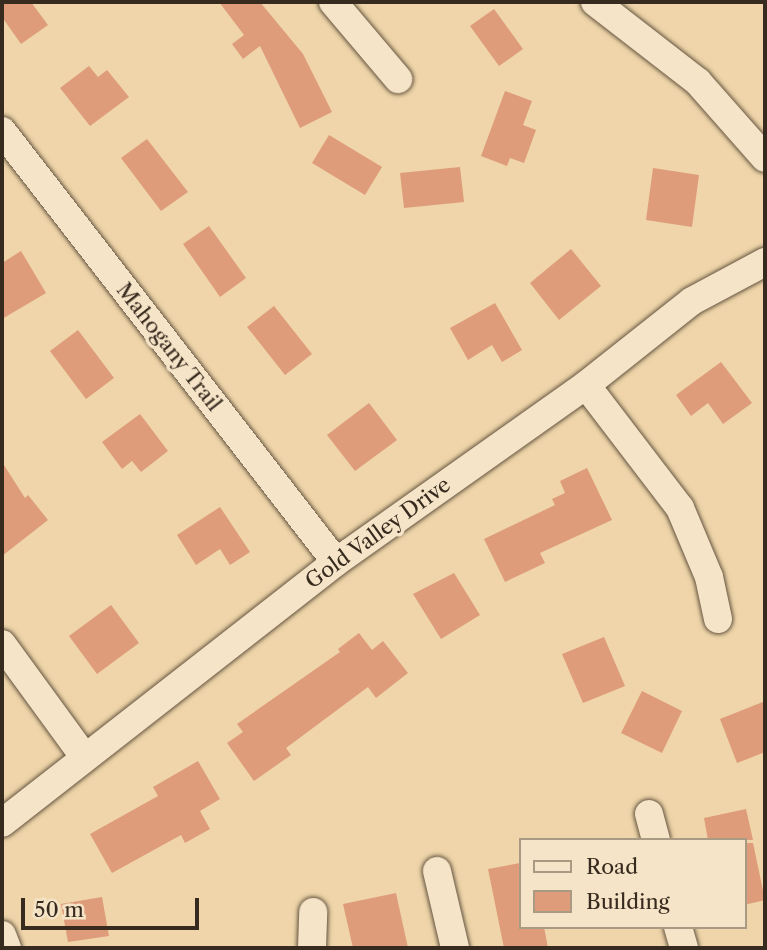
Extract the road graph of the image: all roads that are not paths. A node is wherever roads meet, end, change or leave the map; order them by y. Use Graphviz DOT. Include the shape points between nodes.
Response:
graph roads {
  1 [pos="333,2"];
  2 [pos="595,2"];
  3 [pos="398,79"];
  4 [pos="2,131"];
  5 [pos="765,158"];
  6 [pos="765,261"];
  7 [pos="586,385"];
  8 [pos="336,562"];
  9 [pos="718,619"];
  10 [pos="2,644"];
  11 [pos="83,755"];
  12 [pos="2,823"];
  13 [pos="438,871"];
  14 [pos="313,912"];
  15 [pos="679,929"];
  16 [pos="2,935"];
  17 [pos="7,948"];
  18 [pos="312,948"];
  19 [pos="455,948"];
  20 [pos="684,948"];
  1 -- 3 [label="street"];
  2 -- 5 [label="street" via="698,82"];
  4 -- 8 [label="street, Mahogany Trail"];
  6 -- 7 [label="street, Gold Valley Drive" via="692,301"];
  7 -- 8 [label="street, Gold Valley Drive"];
  7 -- 9 [label="street" via="680,508 709,577"];
  8 -- 11 [label="street, Gold Valley Drive"];
  10 -- 11 [label="street"];
  11 -- 12 [label="street, Gold Valley Drive"];
  13 -- 19 [label="street"];
  14 -- 18 [label="street"];
  15 -- 20 [label="street"];
  16 -- 17 [label="street"];
}
